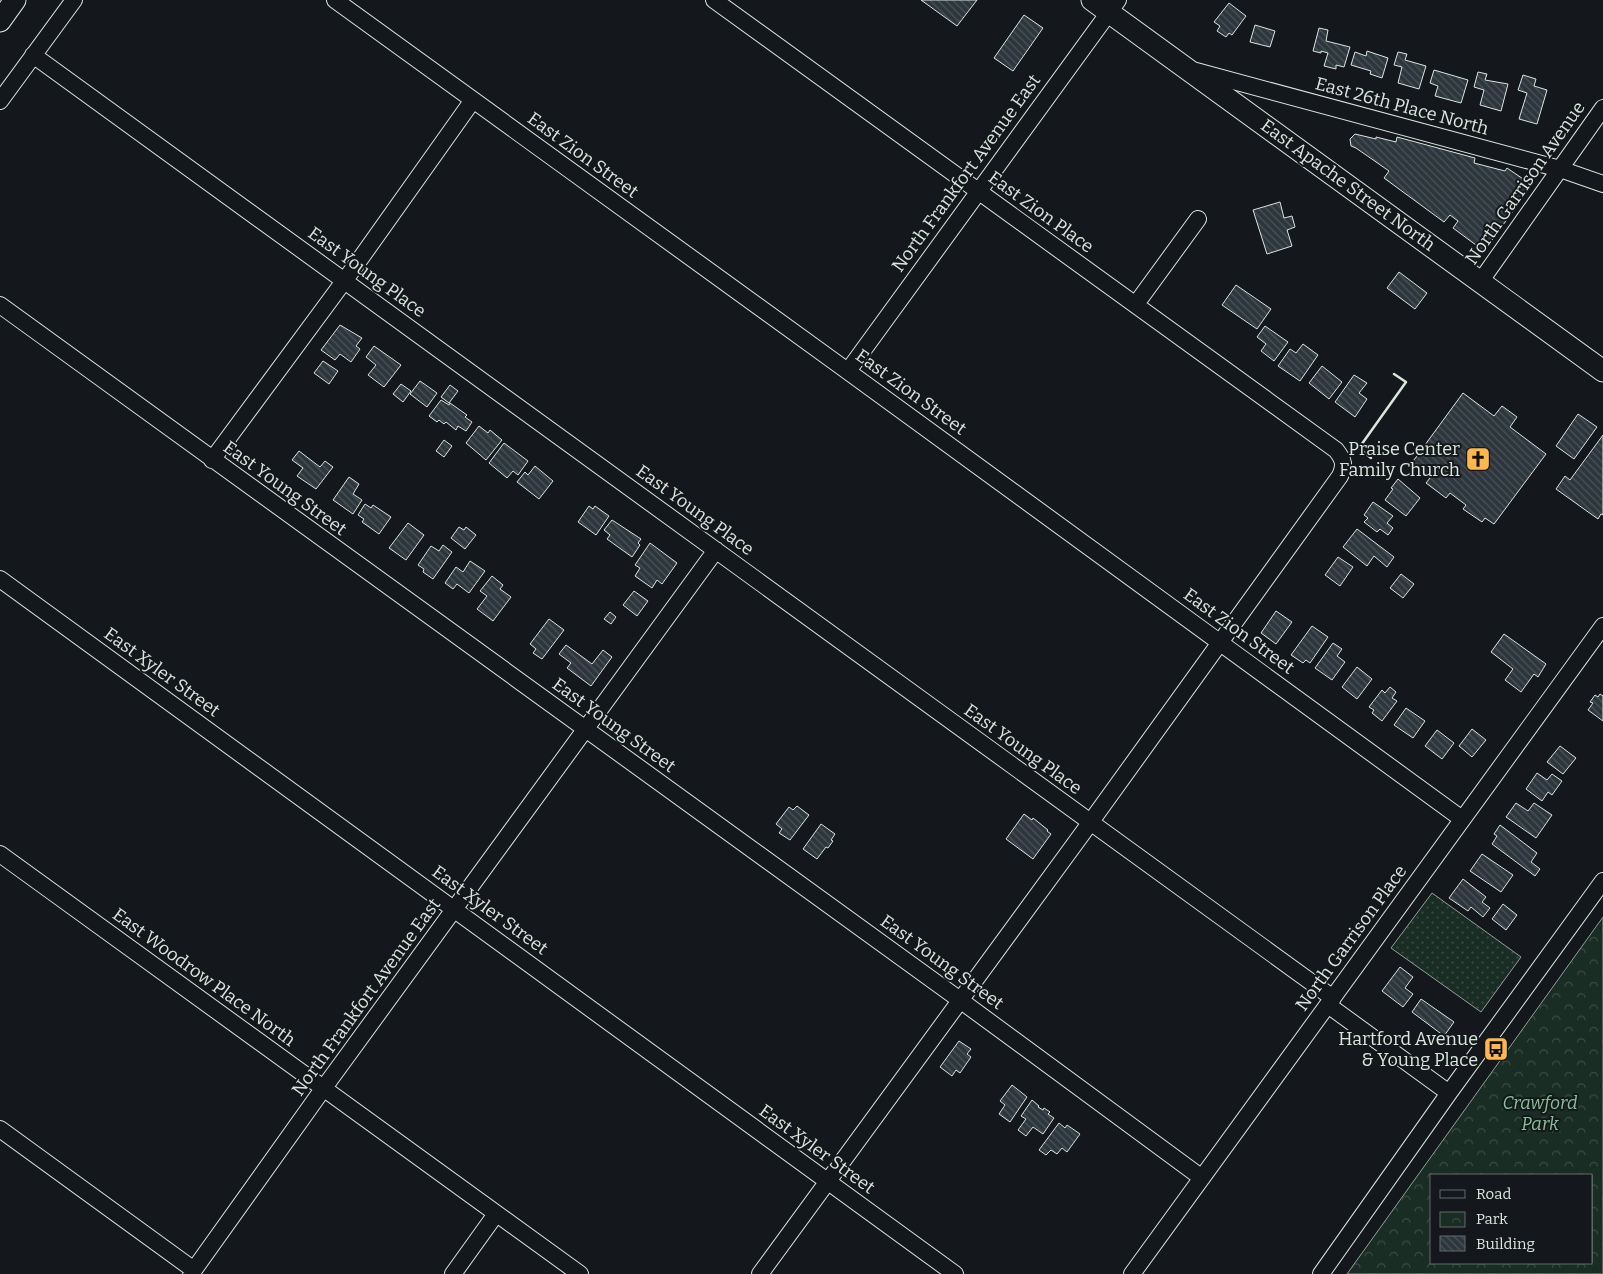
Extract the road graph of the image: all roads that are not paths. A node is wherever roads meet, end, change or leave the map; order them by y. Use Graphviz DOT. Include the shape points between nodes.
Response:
graph roads {
  1 [pos="16,0"];
  2 [pos="74,0"];
  3 [pos="335,0"];
  4 [pos="714,0"];
  5 [pos="1092,0"];
  6 [pos="1114,6"];
  7 [pos="0,21"];
  8 [pos="33,56"];
  9 [pos="1189,69"];
  10 [pos="473,100"];
  11 [pos="0,102"];
  12 [pos="1603,108"];
  13 [pos="1560,169"];
  14 [pos="1603,184"];
  15 [pos="978,191"];
  16 [pos="1198,220"];
  17 [pos="344,280"];
  18 [pos="1480,282"];
  19 [pos="1136,304"];
  20 [pos="0,305"];
  21 [pos="848,371"];
  22 [pos="1603,371"];
  23 [pos="212,460"];
  24 [pos="716,550"];
  25 [pos="0,579"];
  26 [pos="1603,626"];
  27 [pos="1220,642"];
  28 [pos="587,730"];
  29 [pos="1462,819"];
  30 [pos="1090,823"];
  31 [pos="0,854"];
  32 [pos="1603,880"];
  33 [pos="455,909"];
  34 [pos="960,1000"];
  35 [pos="1331,1001"];
  36 [pos="324,1089"];
  37 [pos="1449,1093"];
  38 [pos="0,1129"];
  39 [pos="1202,1178"];
  40 [pos="828,1182"];
  41 [pos="496,1214"];
  42 [pos="192,1272"];
  43 [pos="452,1274"];
  44 [pos="580,1274"];
  45 [pos="760,1274"];
  46 [pos="956,1274"];
  47 [pos="1132,1274"];
  48 [pos="1321,1274"];
  1 -- 7 [label="main road"];
  2 -- 8 [label="street"];
  3 -- 10 [label="street, East Zion Street"];
  4 -- 15 [label="street, East Zion Place"];
  5 -- 6 [label="main road, East Apache Street North"];
  6 -- 9 [label="main road, East Apache Street North"];
  6 -- 15 [label="street, North Frankfort Avenue East"];
  8 -- 11 [label="street"];
  8 -- 17 [label="street, East Young Place"];
  9 -- 13 [label="street, East 26th Place North"];
  9 -- 18 [label="main road, East Apache Street North"];
  10 -- 17 [label="street"];
  10 -- 21 [label="street, East Zion Street"];
  12 -- 13 [label="street, North Garrison Avenue"];
  13 -- 14 [label="street, East 26th Place North"];
  13 -- 18 [label="street, North Garrison Avenue"];
  15 -- 19 [label="street, East Zion Place"];
  15 -- 21 [label="street, North Frankfort Avenue East"];
  16 -- 19 [label="street"];
  17 -- 23 [label="street"];
  17 -- 24 [label="street, East Young Place"];
  18 -- 22 [label="main road, East Apache Street North"];
  19 -- 27 [label="street, East Zion Place" via="1336,450 1343,459 1340,476"];
  20 -- 23 [label="street, East Young Street"];
  21 -- 27 [label="street, East Zion Street"];
  23 -- 28 [label="street, East Young Street"];
  24 -- 28 [label="street, North Frankfort Avenue East"];
  24 -- 30 [label="street, East Young Place"];
  25 -- 33 [label="street, East Xyler Street"];
  26 -- 29 [label="street, North Garrison Place"];
  27 -- 29 [label="street, East Zion Street"];
  27 -- 30 [label="street"];
  28 -- 33 [label="street, North Frankfort Avenue East"];
  28 -- 34 [label="street, East Young Street"];
  29 -- 35 [label="street, North Garrison Place"];
  30 -- 34 [label="street"];
  30 -- 35 [label="street, East Young Place"];
  31 -- 36 [label="street, East Woodrow Place North"];
  32 -- 37 [label="street"];
  33 -- 36 [label="street, North Frankfort Avenue East"];
  33 -- 40 [label="street, East Xyler Street"];
  34 -- 39 [label="street, East Young Street"];
  34 -- 40 [label="street"];
  35 -- 37 [label="street, East Young Place"];
  35 -- 39 [label="street, North Garrison Place"];
  36 -- 41 [label="street, East Woodrow Place North"];
  36 -- 42 [label="street, North Frankfort Avenue East"];
  37 -- 48 [label="street"];
  38 -- 42 [label="street"];
  39 -- 47 [label="street, North Garrison Place"];
  40 -- 45 [label="street"];
  40 -- 46 [label="street, East Xyler Street"];
  41 -- 43 [label="street"];
  41 -- 44 [label="street, East Woodrow Place North"];
}
